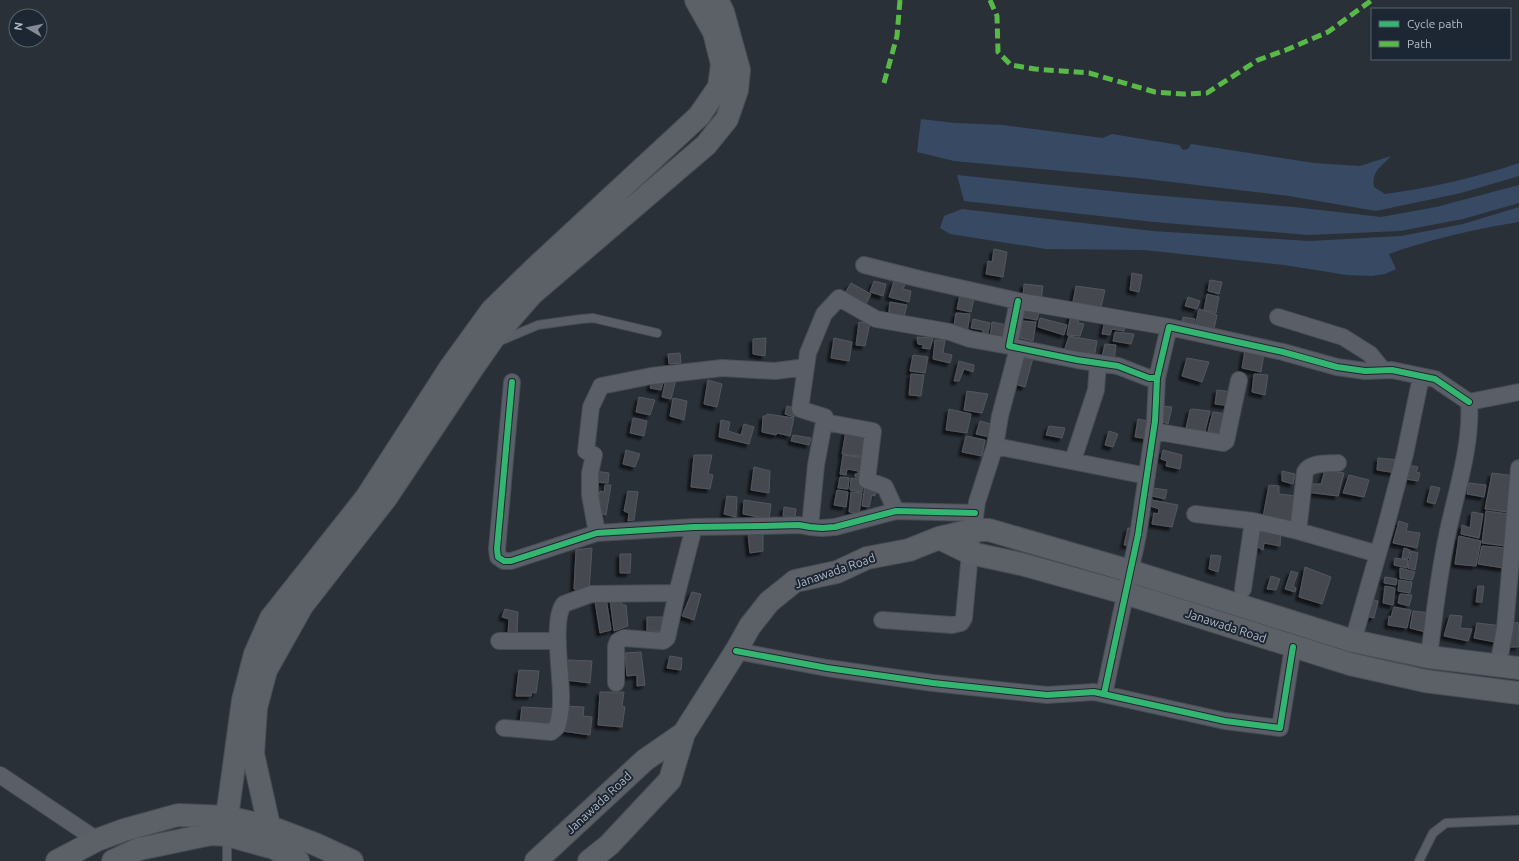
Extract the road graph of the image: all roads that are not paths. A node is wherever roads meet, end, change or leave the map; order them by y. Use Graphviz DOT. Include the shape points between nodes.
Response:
graph roads {
  1 [pos="696,0"];
  2 [pos="717,0"];
  3 [pos="864,266"];
  4 [pos="1018,301"];
  5 [pos="1278,318"];
  6 [pos="1169,327"];
  7 [pos="657,333"];
  8 [pos="489,346"];
  9 [pos="1014,347"];
  10 [pos="1098,363"];
  11 [pos="806,367"];
  12 [pos="1382,370"];
  13 [pos="1421,377"];
  14 [pos="1157,378"];
  15 [pos="1239,380"];
  16 [pos="512,382"];
  17 [pos="1519,392"];
  18 [pos="1470,402"];
  19 [pos="824,422"];
  20 [pos="1153,430"];
  21 [pos="995,446"];
  22 [pos="1073,460"];
  23 [pos="1338,463"];
  24 [pos="1519,468"];
  25 [pos="1146,476"];
  26 [pos="896,511"];
  27 [pos="1195,514"];
  28 [pos="974,521"];
  29 [pos="1253,521"];
  30 [pos="694,527"];
  31 [pos="810,527"];
  32 [pos="1298,531"];
  33 [pos="597,533"];
  34 [pos="939,538"];
  35 [pos="970,553"];
  36 [pos="1378,554"];
  37 [pos="1130,571"];
  38 [pos="1243,589"];
  39 [pos="1125,593"];
  40 [pos="677,594"];
  41 [pos="882,620"];
  42 [pos="500,641"];
  43 [pos="558,641"];
  44 [pos="1353,641"];
  45 [pos="1293,647"];
  46 [pos="736,651"];
  47 [pos="1429,657"];
  48 [pos="1508,667"];
  49 [pos="616,683"];
  50 [pos="1519,693"];
  51 [pos="1104,694"];
  52 [pos="504,728"];
  53 [pos="684,733"];
  54 [pos="4,782"];
  55 [pos="1519,820"];
  56 [pos="227,826"];
  57 [pos="272,838"];
  58 [pos="97,840"];
  59 [pos="57,861"];
  60 [pos="113,861"];
  61 [pos="227,861"];
  62 [pos="298,861"];
  63 [pos="352,861"];
  64 [pos="536,861"];
  65 [pos="589,861"];
  66 [pos="1419,861"];
  1 -- 56 [label="main road" via="714,32 722,64 719,87 699,116 492,310 450,368 366,498 271,618 255,654 243,700"];
  2 -- 8 [label="main road" via="723,12 738,70 736,90 727,119 706,145 532,294"];
  3 -- 4 [label="street"];
  4 -- 6 [label="street"];
  4 -- 9 [label="street"];
  5 -- 12 [label="street" via="1343,338 1370,354"];
  6 -- 12 [label="street" via="1283,352 1337,367 1365,371"];
  6 -- 14 [label="street"];
  7 -- 8 [label="lane" via="593,318 581,318 538,325"];
  8 -- 57 [label="main road" via="386,498 302,606 266,670 256,708 253,754"];
  9 -- 10 [label="street"];
  9 -- 11 [label="street" via="876,319 839,298 824,314 808,353"];
  9 -- 21 [label="street"];
  10 -- 14 [label="street" via="1118,366 1149,378"];
  10 -- 22 [label="street" via="1096,390"];
  11 -- 19 [label="street" via="800,410 825,417"];
  11 -- 33 [label="street" via="775,371 722,368 651,376 601,386 591,407 586,451 594,455 590,473 590,495"];
  12 -- 13 [label="street"];
  13 -- 18 [label="street" via="1435,379"];
  13 -- 36 [label="street" via="1405,454"];
  14 -- 20 [label="street"];
  15 -- 20 [label="street" via="1226,441 1223,443"];
  16 -- 33 [label="street" via="496,549 498,557 504,561 511,561"];
  17 -- 18 [label="street"];
  18 -- 47 [label="street" via="1470,418 1435,604"];
  19 -- 26 [label="street" via="873,431 867,480 885,487"];
  19 -- 31 [label="street" via="816,465"];
  20 -- 25 [label="street"];
  21 -- 22 [label="street"];
  21 -- 28 [label="street" via="977,502"];
  22 -- 25 [label="street"];
  23 -- 32 [label="street" via="1312,465 1307,468"];
  24 -- 48 [label="street" via="1505,628"];
  25 -- 37 [label="street"];
  26 -- 28 [label="street"];
  26 -- 31 [label="street" via="835,527"];
  27 -- 29 [label="street"];
  28 -- 34 [label="main road, Janawada Road"];
  28 -- 35 [label="street"];
  28 -- 37 [label="main road, Janawada Road" via="989,530"];
  29 -- 32 [label="street"];
  29 -- 38 [label="street"];
  30 -- 31 [label="street"];
  30 -- 33 [label="street"];
  30 -- 40 [label="street"];
  32 -- 36 [label="street"];
  34 -- 35 [label="main road, Janawada Road"];
  34 -- 46 [label="main road, Janawada Road" via="909,550 867,558 837,572 795,582 769,602 750,626"];
  35 -- 39 [label="main road, Janawada Road" via="1021,564"];
  35 -- 41 [label="street" via="964,618 961,623 952,625"];
  36 -- 44 [label="street"];
  37 -- 39 [label="street"];
  37 -- 44 [label="main road, Janawada Road"];
  39 -- 45 [label="main road, Janawada Road"];
  39 -- 51 [label="street"];
  40 -- 43 [label="street" via="591,594 564,604 559,613"];
  40 -- 49 [label="street" via="667,638 663,641 624,638 618,641"];
  42 -- 43 [label="street"];
  43 -- 52 [label="street" via="561,699 557,727 551,732"];
  44 -- 47 [label="main road, Janawada Road"];
  45 -- 50 [label="main road, Janawada Road" via="1350,664 1426,681"];
  45 -- 51 [label="street" via="1280,728 1225,722"];
  46 -- 51 [label="street" via="827,668 941,684 1047,695 1094,692"];
  46 -- 53 [label="main road, Janawada Road"];
  47 -- 48 [label="main road, Janawada Road"];
  53 -- 64 [label="main road, Janawada Road" via="645,760"];
  53 -- 65 [label="main road, Janawada Road" via="670,780 609,845"];
  54 -- 58 [label="street"];
  55 -- 66 [label="lane" via="1446,824 1433,833"];
  56 -- 57 [label="main road"];
  56 -- 58 [label="main road" via="178,815"];
  56 -- 60 [label="main road" via="211,834 139,849"];
  56 -- 61 [label="lane"];
  57 -- 62 [label="main road"];
  57 -- 63 [label="main road" via="315,844"];
  58 -- 59 [label="main road"];
}
